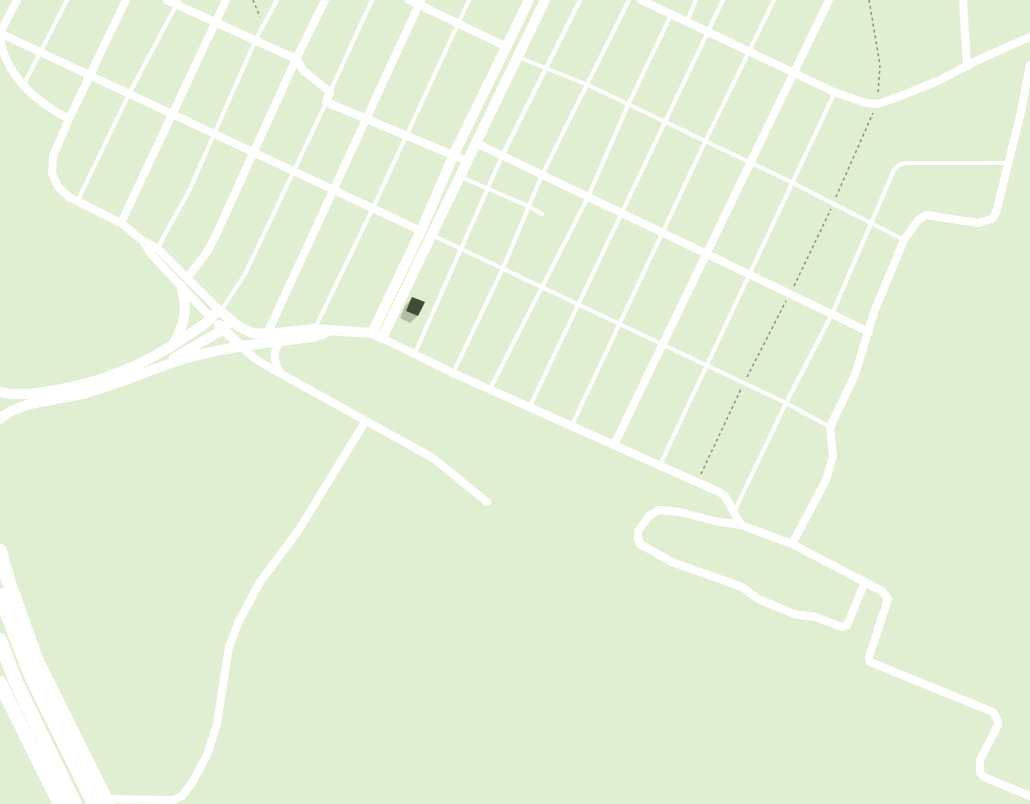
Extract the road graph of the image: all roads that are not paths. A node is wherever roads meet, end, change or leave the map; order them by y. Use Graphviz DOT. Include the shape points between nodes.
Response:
graph roads {
  1 [pos="17,0"];
  2 [pos="68,0"];
  3 [pos="126,0"];
  4 [pos="167,0"];
  5 [pos="226,0"];
  6 [pos="277,0"];
  7 [pos="325,0"];
  8 [pos="372,0"];
  9 [pos="409,0"];
  10 [pos="469,0"];
  11 [pos="530,0"];
  12 [pos="545,0"];
  13 [pos="580,0"];
  14 [pos="629,0"];
  15 [pos="641,0"];
  16 [pos="696,0"];
  17 [pos="723,0"];
  18 [pos="774,0"];
  19 [pos="829,0"];
  20 [pos="963,0"];
  21 [pos="178,2"];
  22 [pos="420,2"];
  23 [pos="672,15"];
  24 [pos="215,21"];
  25 [pos="687,22"];
  26 [pos="459,23"];
  27 [pos="708,32"];
  28 [pos="0,33"];
  29 [pos="1030,37"];
  30 [pos="256,39"];
  31 [pos="507,47"];
  32 [pos="40,51"];
  33 [pos="749,52"];
  34 [pos="517,57"];
  35 [pos="296,58"];
  36 [pos="1030,65"];
  37 [pos="967,66"];
  38 [pos="546,68"];
  39 [pos="793,73"];
  40 [pos="89,75"];
  41 [pos="588,85"];
  42 [pos="23,86"];
  43 [pos="330,92"];
  44 [pos="834,92"];
  45 [pos="129,94"];
  46 [pos="326,102"];
  47 [pos="628,105"];
  48 [pos="173,114"];
  49 [pos="366,118"];
  50 [pos="69,119"];
  51 [pos="665,123"];
  52 [pos="213,133"];
  53 [pos="407,135"];
  54 [pos="705,142"];
  55 [pos="476,143"];
  56 [pos="254,153"];
  57 [pos="454,154"];
  58 [pos="502,156"];
  59 [pos="467,161"];
  60 [pos="750,163"];
  61 [pos="1009,163"];
  62 [pos="294,171"];
  63 [pos="542,175"];
  64 [pos="460,176"];
  65 [pos="791,182"];
  66 [pos="488,188"];
  67 [pos="333,190"];
  68 [pos="588,197"];
  69 [pos="78,201"];
  70 [pos="528,206"];
  71 [pos="373,208"];
  72 [pos="622,213"];
  73 [pos="542,214"];
  74 [pos="121,223"];
  75 [pos="871,223"];
  76 [pos="426,233"];
  77 [pos="662,233"];
  78 [pos="904,240"];
  79 [pos="143,241"];
  80 [pos="157,248"];
  81 [pos="461,248"];
  82 [pos="706,254"];
  83 [pos="503,268"];
  84 [pos="750,274"];
  85 [pos="185,282"];
  86 [pos="542,287"];
  87 [pos="578,305"];
  88 [pos="217,313"];
  89 [pos="832,314"];
  90 [pos="620,324"];
  91 [pos="227,325"];
  92 [pos="314,329"];
  93 [pos="328,332"];
  94 [pos="869,332"];
  95 [pos="267,334"];
  96 [pos="377,336"];
  97 [pos="281,341"];
  98 [pos="662,345"];
  99 [pos="173,346"];
  100 [pos="241,346"];
  101 [pos="414,354"];
  102 [pos="706,365"];
  103 [pos="161,366"];
  104 [pos="280,372"];
  105 [pos="453,373"];
  106 [pos="490,389"];
  107 [pos="0,392"];
  108 [pos="786,403"];
  109 [pos="530,407"];
  110 [pos="0,419"];
  111 [pos="365,422"];
  112 [pos="572,426"];
  113 [pos="831,428"];
  114 [pos="614,445"];
  115 [pos="660,465"];
  116 [pos="487,502"];
  117 [pos="734,513"];
  118 [pos="741,525"];
  119 [pos="792,544"];
  120 [pos="0,551"];
  121 [pos="865,582"];
  122 [pos="0,595"];
  123 [pos="0,640"];
  124 [pos="0,683"];
  125 [pos="1030,796"];
  126 [pos="103,802"];
  127 [pos="60,804"];
  128 [pos="75,804"];
  1 -- 28 [label="street"];
  2 -- 32 [label="lane"];
  3 -- 40 [label="street"];
  4 -- 21 [label="street"];
  5 -- 24 [label="street"];
  6 -- 30 [label="lane"];
  7 -- 35 [label="street"];
  8 -- 43 [label="lane"];
  9 -- 22 [label="street"];
  10 -- 26 [label="lane"];
  11 -- 31 [label="street"];
  12 -- 34 [label="street"];
  13 -- 38 [label="lane"];
  14 -- 41 [label="lane"];
  15 -- 23 [label="street"];
  16 -- 25 [label="lane"];
  17 -- 27 [label="lane"];
  18 -- 33 [label="lane"];
  19 -- 39 [label="street"];
  20 -- 37 [label="street"];
  21 -- 24 [label="street"];
  21 -- 45 [label="lane"];
  22 -- 26 [label="street"];
  22 -- 49 [label="street"];
  23 -- 25 [label="street"];
  23 -- 47 [label="lane"];
  24 -- 30 [label="street"];
  24 -- 48 [label="street"];
  25 -- 27 [label="street"];
  26 -- 31 [label="street"];
  26 -- 53 [label="lane"];
  27 -- 33 [label="street"];
  27 -- 51 [label="lane"];
  28 -- 32 [label="street"];
  28 -- 42 [label="street" via="5,56"];
  29 -- 37 [label="street"];
  30 -- 35 [label="street"];
  30 -- 52 [label="lane"];
  31 -- 57 [label="street"];
  32 -- 40 [label="street"];
  32 -- 42 [label="lane"];
  33 -- 39 [label="street"];
  33 -- 54 [label="lane"];
  34 -- 38 [label="lane"];
  34 -- 55 [label="street"];
  35 -- 43 [label="street" via="304,71"];
  35 -- 56 [label="street"];
  36 -- 61 [label="street"];
  37 -- 44 [label="street" via="877,104"];
  38 -- 41 [label="lane"];
  38 -- 58 [label="lane"];
  39 -- 44 [label="street"];
  39 -- 60 [label="street"];
  40 -- 45 [label="street"];
  40 -- 50 [label="street"];
  41 -- 47 [label="lane"];
  41 -- 63 [label="lane"];
  42 -- 50 [label="street" via="42,104"];
  43 -- 46 [label="street"];
  44 -- 65 [label="lane"];
  45 -- 48 [label="street"];
  45 -- 69 [label="lane"];
  46 -- 49 [label="street"];
  46 -- 62 [label="lane"];
  47 -- 51 [label="lane"];
  47 -- 68 [label="lane"];
  48 -- 52 [label="street"];
  48 -- 74 [label="street"];
  49 -- 53 [label="street"];
  49 -- 67 [label="street"];
  50 -- 69 [label="street" via="53,156 52,173 58,188"];
  51 -- 54 [label="lane"];
  51 -- 72 [label="lane"];
  52 -- 56 [label="street"];
  52 -- 80 [label="lane" via="189,191"];
  53 -- 57 [label="street"];
  53 -- 71 [label="lane"];
  54 -- 60 [label="lane"];
  54 -- 77 [label="lane"];
  55 -- 58 [label="street"];
  55 -- 59 [label="street"];
  56 -- 62 [label="street"];
  56 -- 85 [label="street" via="211,245"];
  57 -- 59 [label="street"];
  57 -- 76 [label="street"];
  58 -- 63 [label="street"];
  58 -- 66 [label="lane"];
  59 -- 64 [label="street"];
  60 -- 65 [label="lane"];
  60 -- 82 [label="street"];
  61 -- 75 [label="lane" via="899,165"];
  61 -- 78 [label="street" via="992,219 978,223 926,215"];
  62 -- 67 [label="street"];
  62 -- 88 [label="lane" via="245,274"];
  63 -- 68 [label="street"];
  63 -- 70 [label="lane"];
  64 -- 66 [label="lane"];
  64 -- 76 [label="street"];
  65 -- 75 [label="lane"];
  65 -- 84 [label="lane"];
  66 -- 70 [label="lane"];
  66 -- 81 [label="lane"];
  67 -- 71 [label="street"];
  67 -- 95 [label="street"];
  68 -- 72 [label="street"];
  68 -- 86 [label="lane"];
  69 -- 74 [label="street"];
  70 -- 73 [label="lane"];
  70 -- 83 [label="lane"];
  71 -- 76 [label="street"];
  71 -- 92 [label="lane"];
  72 -- 77 [label="street"];
  72 -- 87 [label="lane"];
  74 -- 79 [label="street"];
  75 -- 78 [label="lane"];
  75 -- 89 [label="lane"];
  76 -- 81 [label="lane"];
  76 -- 96 [label="street"];
  77 -- 82 [label="street"];
  77 -- 90 [label="lane"];
  78 -- 94 [label="street"];
  79 -- 80 [label="street"];
  79 -- 85 [label="street" via="151,254"];
  80 -- 85 [label="street"];
  81 -- 83 [label="lane"];
  81 -- 101 [label="lane"];
  82 -- 84 [label="street"];
  82 -- 98 [label="street"];
  83 -- 86 [label="lane"];
  83 -- 105 [label="lane"];
  84 -- 89 [label="street"];
  84 -- 102 [label="lane"];
  85 -- 88 [label="street"];
  85 -- 99 [label="street" via="185,318"];
  86 -- 87 [label="lane"];
  86 -- 106 [label="lane"];
  87 -- 90 [label="lane"];
  87 -- 109 [label="lane"];
  88 -- 91 [label="street"];
  88 -- 99 [label="street"];
  89 -- 94 [label="street"];
  89 -- 108 [label="lane"];
  90 -- 98 [label="lane"];
  90 -- 112 [label="lane"];
  91 -- 95 [label="street"];
  91 -- 100 [label="street"];
  91 -- 103 [label="street"];
  92 -- 93 [label="street"];
  92 -- 95 [label="street"];
  93 -- 96 [label="street"];
  93 -- 97 [label="street"];
  94 -- 113 [label="street"];
  96 -- 101 [label="street"];
  97 -- 100 [label="street"];
  97 -- 104 [label="street" via="275,356"];
  98 -- 102 [label="lane"];
  98 -- 114 [label="street"];
  99 -- 107 [label="street" via="122,373 85,384 38,393"];
  100 -- 103 [label="street"];
  100 -- 104 [label="street"];
  101 -- 105 [label="street"];
  102 -- 108 [label="lane"];
  102 -- 115 [label="lane"];
  103 -- 110 [label="street" via="96,390 20,407"];
  104 -- 111 [label="street"];
  105 -- 106 [label="street"];
  106 -- 109 [label="street"];
  108 -- 113 [label="lane"];
  108 -- 117 [label="lane"];
  109 -- 112 [label="street"];
  111 -- 116 [label="street" via="432,458"];
  111 -- 126 [label="street" via="298,531 260,582 234,632 213,741 192,783 182,796 172,800"];
  112 -- 114 [label="street"];
  113 -- 119 [label="street" via="832,456 826,480"];
  114 -- 115 [label="street"];
  115 -- 117 [label="street" via="723,494"];
  117 -- 118 [label="street"];
  118 -- 119 [label="street"];
  118 -- 121 [label="street" via="659,510 638,531 638,539 640,544 672,562 742,587 758,599 794,614 838,626 847,625"];
  119 -- 121 [label="street"];
  120 -- 126 [label="highway" via="36,659"];
  121 -- 125 [label="street" via="888,599 870,662 993,712 998,725 980,760 980,773"];
  122 -- 126 [label="highway" via="30,676"];
  123 -- 128 [label="highway"];
  124 -- 127 [label="highway"];
}
